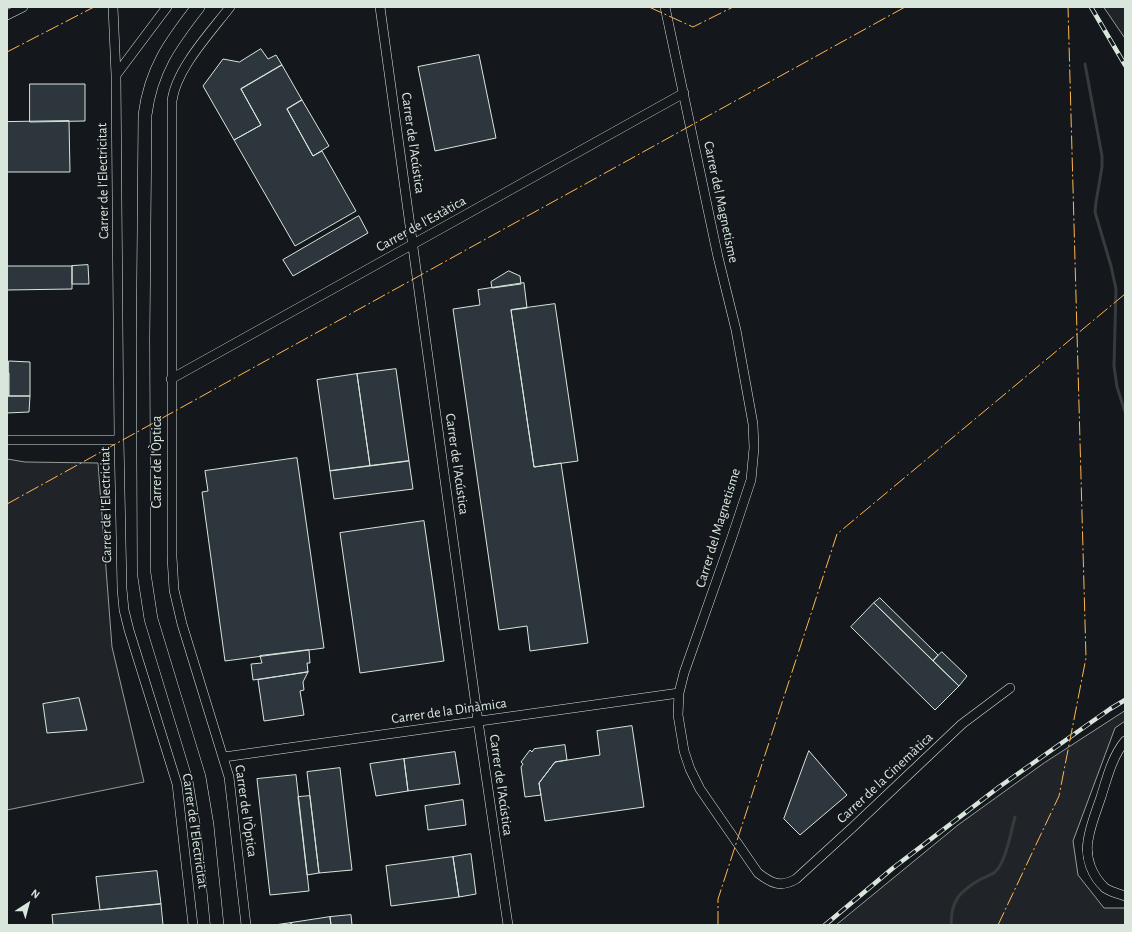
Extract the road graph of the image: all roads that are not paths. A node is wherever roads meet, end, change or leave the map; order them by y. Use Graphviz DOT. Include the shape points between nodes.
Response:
graph roads {
  1 [pos="23,7"];
  2 [pos="113,7"];
  3 [pos="167,7"];
  4 [pos="198,7"];
  5 [pos="230,7"];
  6 [pos="380,7"];
  7 [pos="665,7"];
  8 [pos="7,15"];
  9 [pos="116,76"];
  10 [pos="684,93"];
  11 [pos="413,245"];
  12 [pos="171,379"];
  13 [pos="7,440"];
  14 [pos="119,440"];
  15 [pos="1010,688"];
  16 [pos="679,693"];
  17 [pos="478,721"];
  18 [pos="1125,742"];
  19 [pos="224,757"];
  20 [pos="778,884"];
  21 [pos="1125,896"];
  22 [pos="193,925"];
  23 [pos="216,925"];
  24 [pos="246,925"];
  25 [pos="508,925"];
  1 -- 8 [label="street"];
  2 -- 9 [label="street, Carrer de l'Electricitat"];
  3 -- 9 [label="street"];
  4 -- 23 [label="street" via="161,60 150,85 145,115 144,573 151,620 199,777 207,825"];
  5 -- 12 [label="street, Carrer de l'Òptica" via="186,64 173,94"];
  6 -- 11 [label="street, Carrer de l'Acústica"];
  7 -- 10 [label="street, Carrer del Magnetisme"];
  9 -- 14 [label="street, Carrer de l'Electricitat"];
  10 -- 11 [label="street, Carrer de l'Estàtica"];
  10 -- 16 [label="street, Carrer del Magnetisme" via="736,330 753,424 754,448 750,480"];
  11 -- 12 [label="street, Carrer de l'Estàtica"];
  11 -- 17 [label="street, Carrer de l'Acústica"];
  12 -- 19 [label="street, Carrer de l'Òptica" via="174,590 182,624"];
  13 -- 14 [label="street"];
  14 -- 22 [label="street, Carrer de l'Electricitat" via="124,610 177,784"];
  15 -- 20 [label="street, Carrer de la Cinemàtica" via="962,724 796,879"];
  16 -- 17 [label="street, Carrer de la Dinàmica"];
  16 -- 20 [label="street, Carrer del Magnetisme" via="678,715 684,751 700,789 758,872"];
  17 -- 19 [label="street, Carrer de la Dinàmica"];
  17 -- 25 [label="street, Carrer de l'Acústica"];
  18 -- 21 [label="street" via="1111,766 1087,842 1087,856 1097,878 1106,888"];
  19 -- 24 [label="street, Carrer de l'Òptica" via="232,793"];
}
